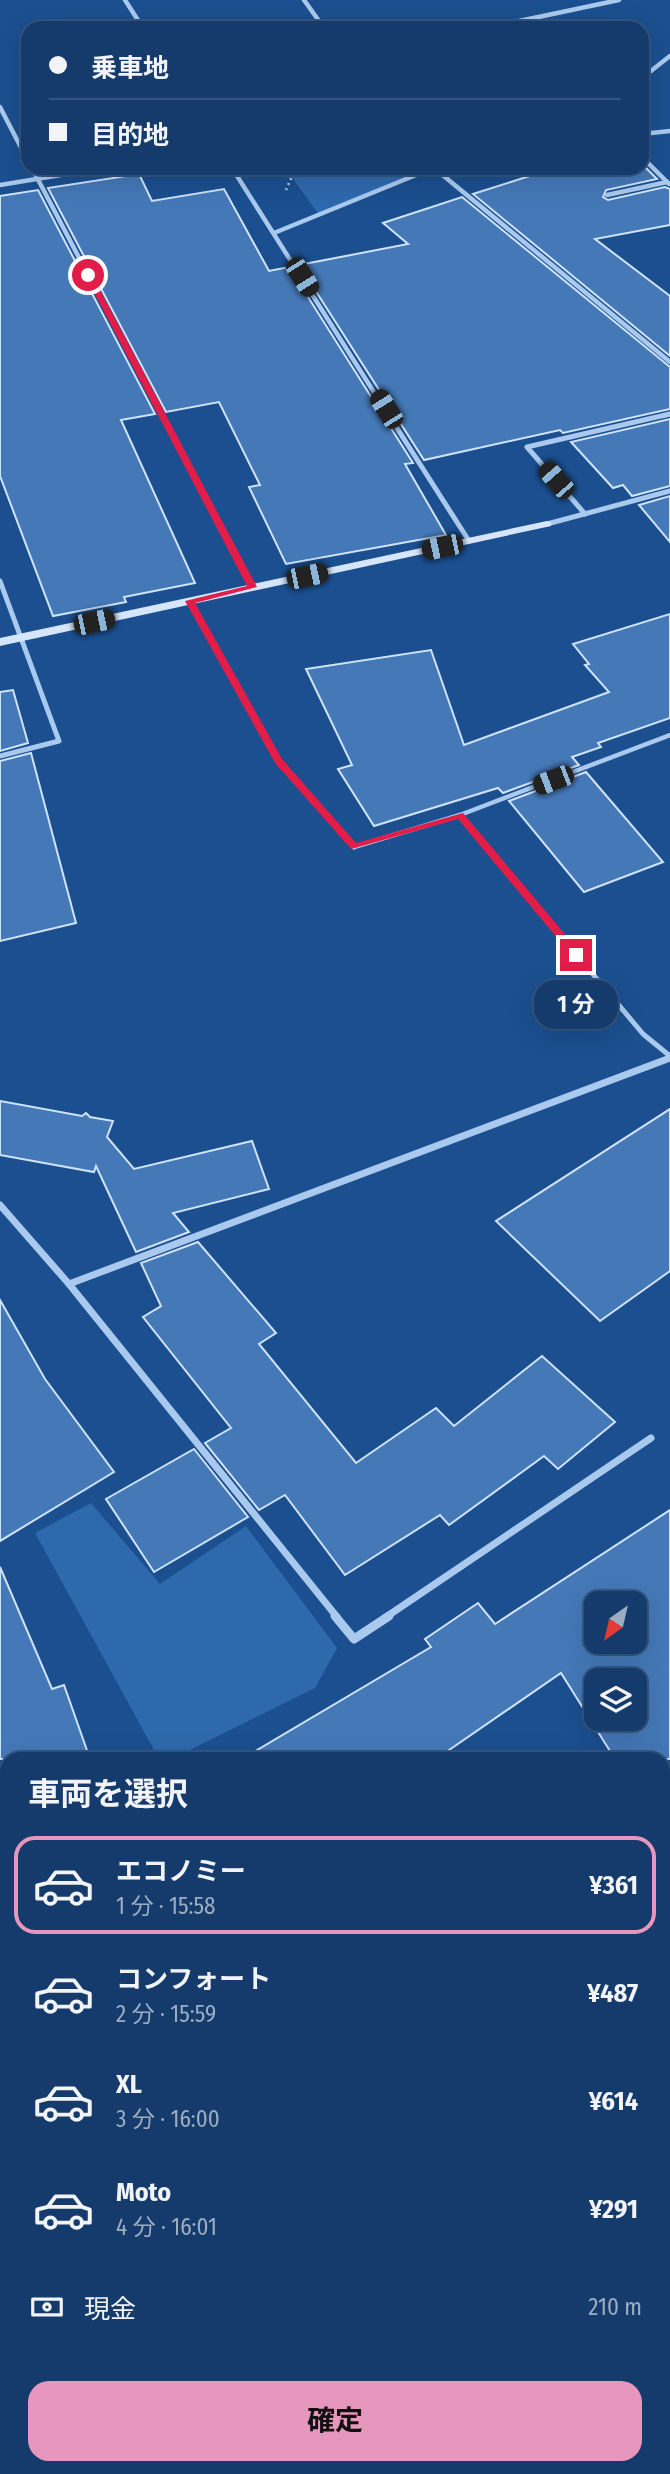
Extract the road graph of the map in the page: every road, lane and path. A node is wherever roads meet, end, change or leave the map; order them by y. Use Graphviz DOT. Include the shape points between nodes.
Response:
graph roads {
  1 [pos="125,0"];
  2 [pos="304,0"];
  3 [pos="619,0"];
  4 [pos="138,21"];
  5 [pos="319,21"];
  6 [pos="519,21"];
  7 [pos="670,56"];
  8 [pos="649,72"];
  9 [pos="0,107"];
  10 [pos="670,131"];
  11 [pos="649,133"];
  12 [pos="21,148"];
  13 [pos="649,164"];
  14 [pos="36,175"];
  15 [pos="62,175"];
  16 [pos="237,175"];
  17 [pos="416,175"];
  18 [pos="442,175"];
  19 [pos="38,179"];
  20 [pos="668,183"];
  21 [pos="0,186"];
  22 [pos="607,195"];
  23 [pos="274,233"];
  24 [pos="670,362"];
  25 [pos="670,414"];
  26 [pos="670,491"];
  27 [pos="585,514"];
  28 [pos="547,524"];
  29 [pos="469,541"];
  30 [pos="0,580"];
  31 [pos="252,587"];
  32 [pos="190,601"];
  33 [pos="23,637"];
  34 [pos="0,642"];
  35 [pos="670,735"];
  36 [pos="0,756"];
  37 [pos="460,815"];
  38 [pos="354,847"];
  39 [pos="670,1057"];
  40 [pos="0,1205"];
  41 [pos="69,1284"];
  42 [pos="651,1438"];
  1 -- 4 [label="street"];
  2 -- 5 [label="street"];
  3 -- 6 [label="street"];
  7 -- 8 [label="street"];
  9 -- 12 [label="street"];
  10 -- 11 [label="street"];
  13 -- 20 [label="street"];
  14 -- 19 [label="street"];
  15 -- 19 [label="street"];
  16 -- 23 [label="street"];
  17 -- 23 [label="street"];
  18 -- 24 [label="street"];
  19 -- 21 [label="street"];
  19 -- 31 [label="street"];
  20 -- 22 [label="street"];
  23 -- 29 [label="street"];
  25 -- 27 [label="street" via="527,447"];
  26 -- 27 [label="street"];
  27 -- 28 [label="street"];
  28 -- 29 [label="street"];
  29 -- 31 [label="street"];
  30 -- 33 [label="street"];
  31 -- 32 [label="street"];
  32 -- 33 [label="street"];
  32 -- 38 [label="street" via="279,761"];
  33 -- 34 [label="street"];
  33 -- 36 [label="street" via="59,741"];
  35 -- 37 [label="lane"];
  37 -- 38 [label="lane"];
  37 -- 39 [label="lane" via="643,1034"];
  39 -- 41 [label="street"];
  40 -- 41 [label="street"];
  41 -- 42 [label="street" via="354,1639"];
}
